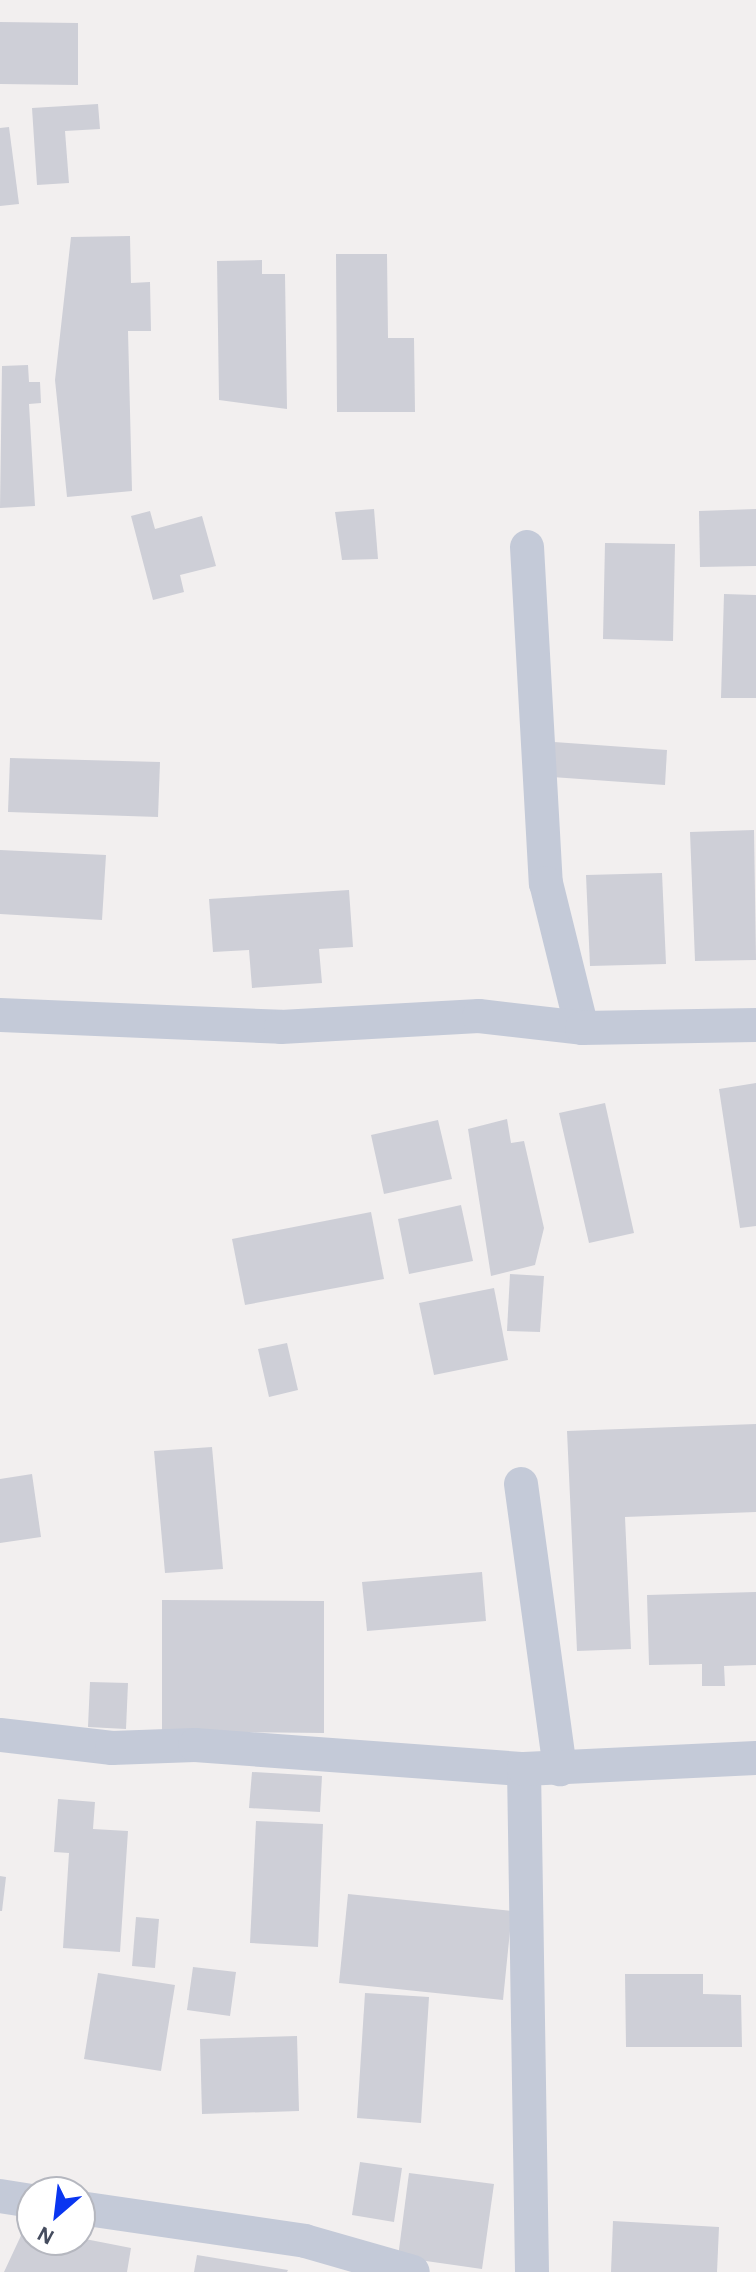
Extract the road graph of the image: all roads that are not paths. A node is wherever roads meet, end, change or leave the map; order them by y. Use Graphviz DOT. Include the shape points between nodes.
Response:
graph roads {
  1 [pos="527,547"];
  2 [pos="0,1015"];
  3 [pos="756,1025"];
  4 [pos="582,1028"];
  5 [pos="521,1484"];
  6 [pos="0,1735"];
  7 [pos="756,1758"];
  8 [pos="524,1769"];
  9 [pos="560,1769"];
  10 [pos="96,2210"];
  11 [pos="413,2272"];
  12 [pos="532,2272"];
  1 -- 4 [label="street" via="546,883"];
  2 -- 4 [label="street" via="281,1027 479,1016"];
  3 -- 4 [label="street"];
  5 -- 9 [label="street"];
  6 -- 8 [label="street" via="112,1748 208,1746"];
  7 -- 9 [label="street"];
  8 -- 9 [label="street"];
  8 -- 12 [label="street"];
  10 -- 11 [label="street" via="305,2241"];
}
